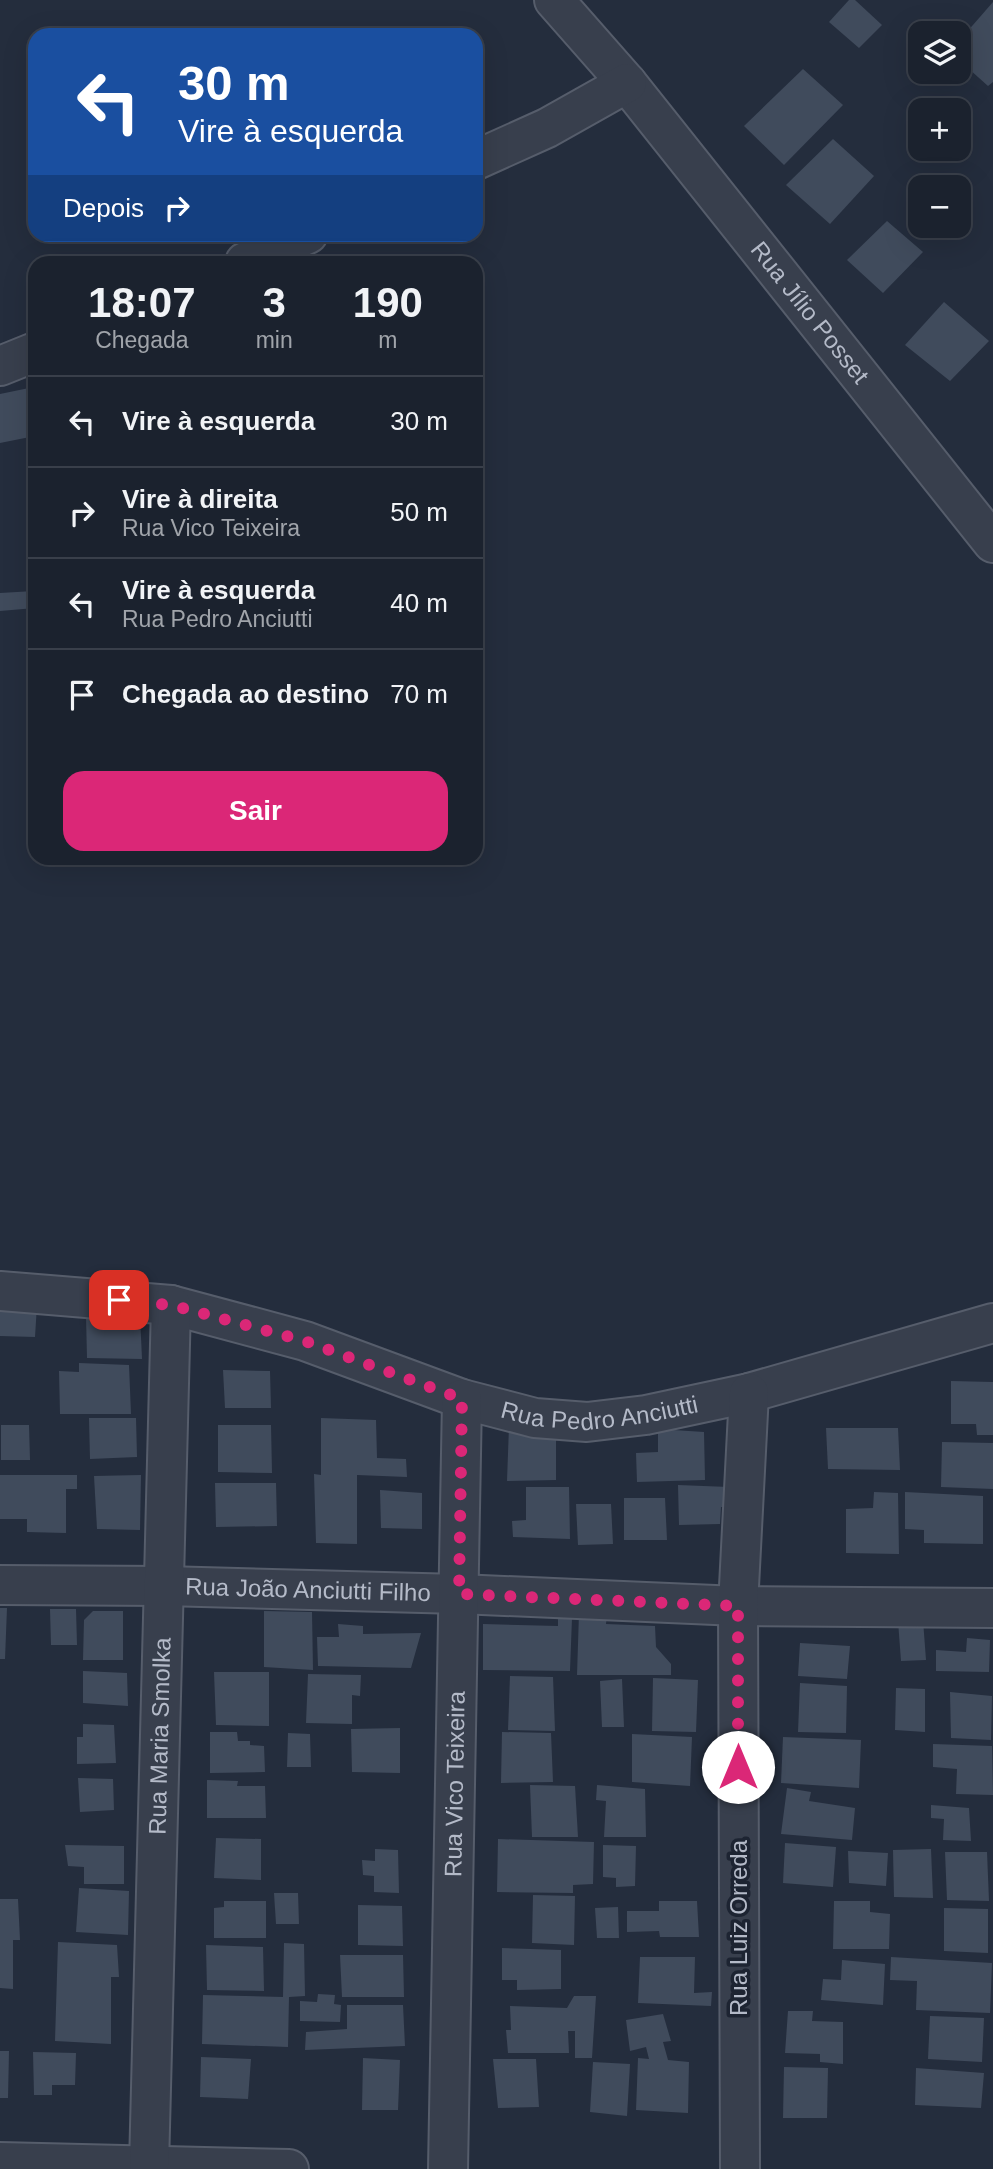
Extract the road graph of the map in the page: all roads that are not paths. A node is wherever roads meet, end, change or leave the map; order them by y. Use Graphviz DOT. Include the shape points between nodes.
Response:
graph roads {
  1 [pos="554,0"];
  2 [pos="627,83"];
  3 [pos="483,157"];
  4 [pos="290,242"];
  5 [pos="258,256"];
  6 [pos="28,355"];
  7 [pos="0,366"];
  8 [pos="993,543"];
  9 [pos="0,1291"];
  10 [pos="171,1305"];
  11 [pos="993,1323"];
  12 [pos="749,1393"];
  13 [pos="462,1399"];
  14 [pos="0,1585"];
  15 [pos="165,1586"];
  16 [pos="459,1594"];
  17 [pos="738,1606"];
  18 [pos="993,1608"];
  19 [pos="0,2162"];
  20 [pos="149,2166"];
  21 [pos="289,2169"];
  22 [pos="448,2169"];
  23 [pos="740,2169"];
  1 -- 2 [label="street, Rua Jílio Posset"];
  2 -- 3 [label="street" via="547,128"];
  2 -- 8 [label="street, Rua Jílio Posset"];
  4 -- 5 [label="street"];
  6 -- 7 [label="street"];
  9 -- 10 [label="street, Rua Pedro Anciutti"];
  10 -- 13 [label="street, Rua Pedro Anciutti" via="305,1341"];
  10 -- 15 [label="street, Rua Maria Smolka"];
  11 -- 12 [label="street, Rua Pedro Anciutti"];
  12 -- 13 [label="street, Rua Pedro Anciutti" via="646,1415 587,1422 535,1418"];
  12 -- 17 [label="street, Rua Luiz Orreda"];
  13 -- 16 [label="street, Rua Vico Teixeira"];
  14 -- 15 [label="street, Rua João Anciutti Filho"];
  15 -- 16 [label="street, Rua João Anciutti Filho"];
  15 -- 20 [label="street, Rua Maria Smolka"];
  16 -- 17 [label="street, Rua João Anciutti Filho"];
  16 -- 22 [label="street, Rua Vico Teixeira"];
  17 -- 18 [label="street, Rua João Anciutti Filho"];
  17 -- 23 [label="street, Rua Luiz Orreda"];
  19 -- 20 [label="street"];
  20 -- 21 [label="street"];
}
